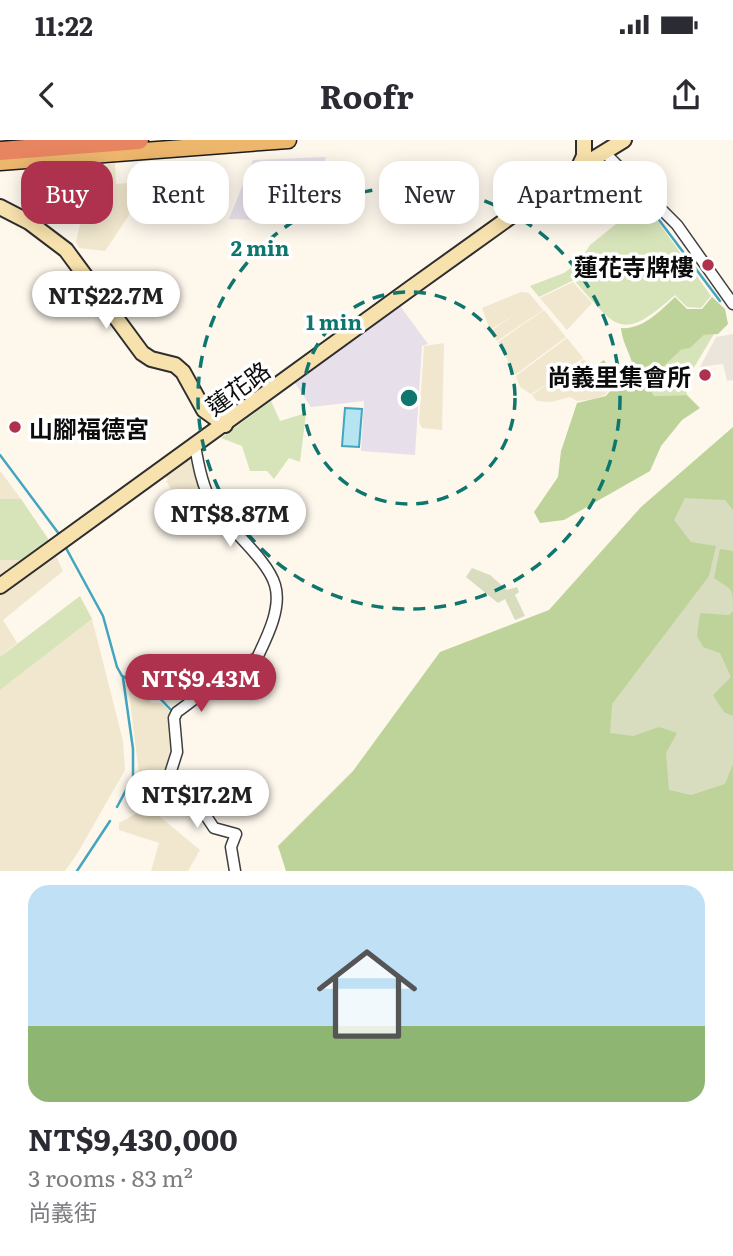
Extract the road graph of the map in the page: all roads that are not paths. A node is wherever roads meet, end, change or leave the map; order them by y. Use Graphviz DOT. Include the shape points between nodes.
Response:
graph roads {
  1 [pos="139,140"];
  2 [pos="288,140"];
  3 [pos="584,140"];
  4 [pos="593,140"];
  5 [pos="624,140"];
  6 [pos="0,151"];
  7 [pos="605,153"];
  8 [pos="581,161"];
  9 [pos="591,161"];
  10 [pos="0,162"];
  11 [pos="1,208"];
  12 [pos="500,224"];
  13 [pos="733,304"];
  14 [pos="225,425"];
  15 [pos="195,445"];
  16 [pos="0,586"];
  17 [pos="235,871"];
  1 -- 6 [label="highway"];
  2 -- 10 [label="main road"];
  3 -- 8 [label="street"];
  4 -- 7 [label="street"];
  5 -- 7 [label="street, 蓮花路"];
  7 -- 9 [label="street, 蓮花路"];
  7 -- 13 [label="street" via="677,225"];
  11 -- 14 [label="street" via="66,250 142,353 175,365 204,410"];
  12 -- 14 [label="street, 蓮花路"];
  14 -- 15 [label="street, 蓮花路"];
  15 -- 16 [label="street, 蓮花路"];
  15 -- 17 [label="street" via="213,504 275,584 268,635 257,658 218,680 174,718 177,752 169,778 196,801 214,828 236,834 231,847"];
}
